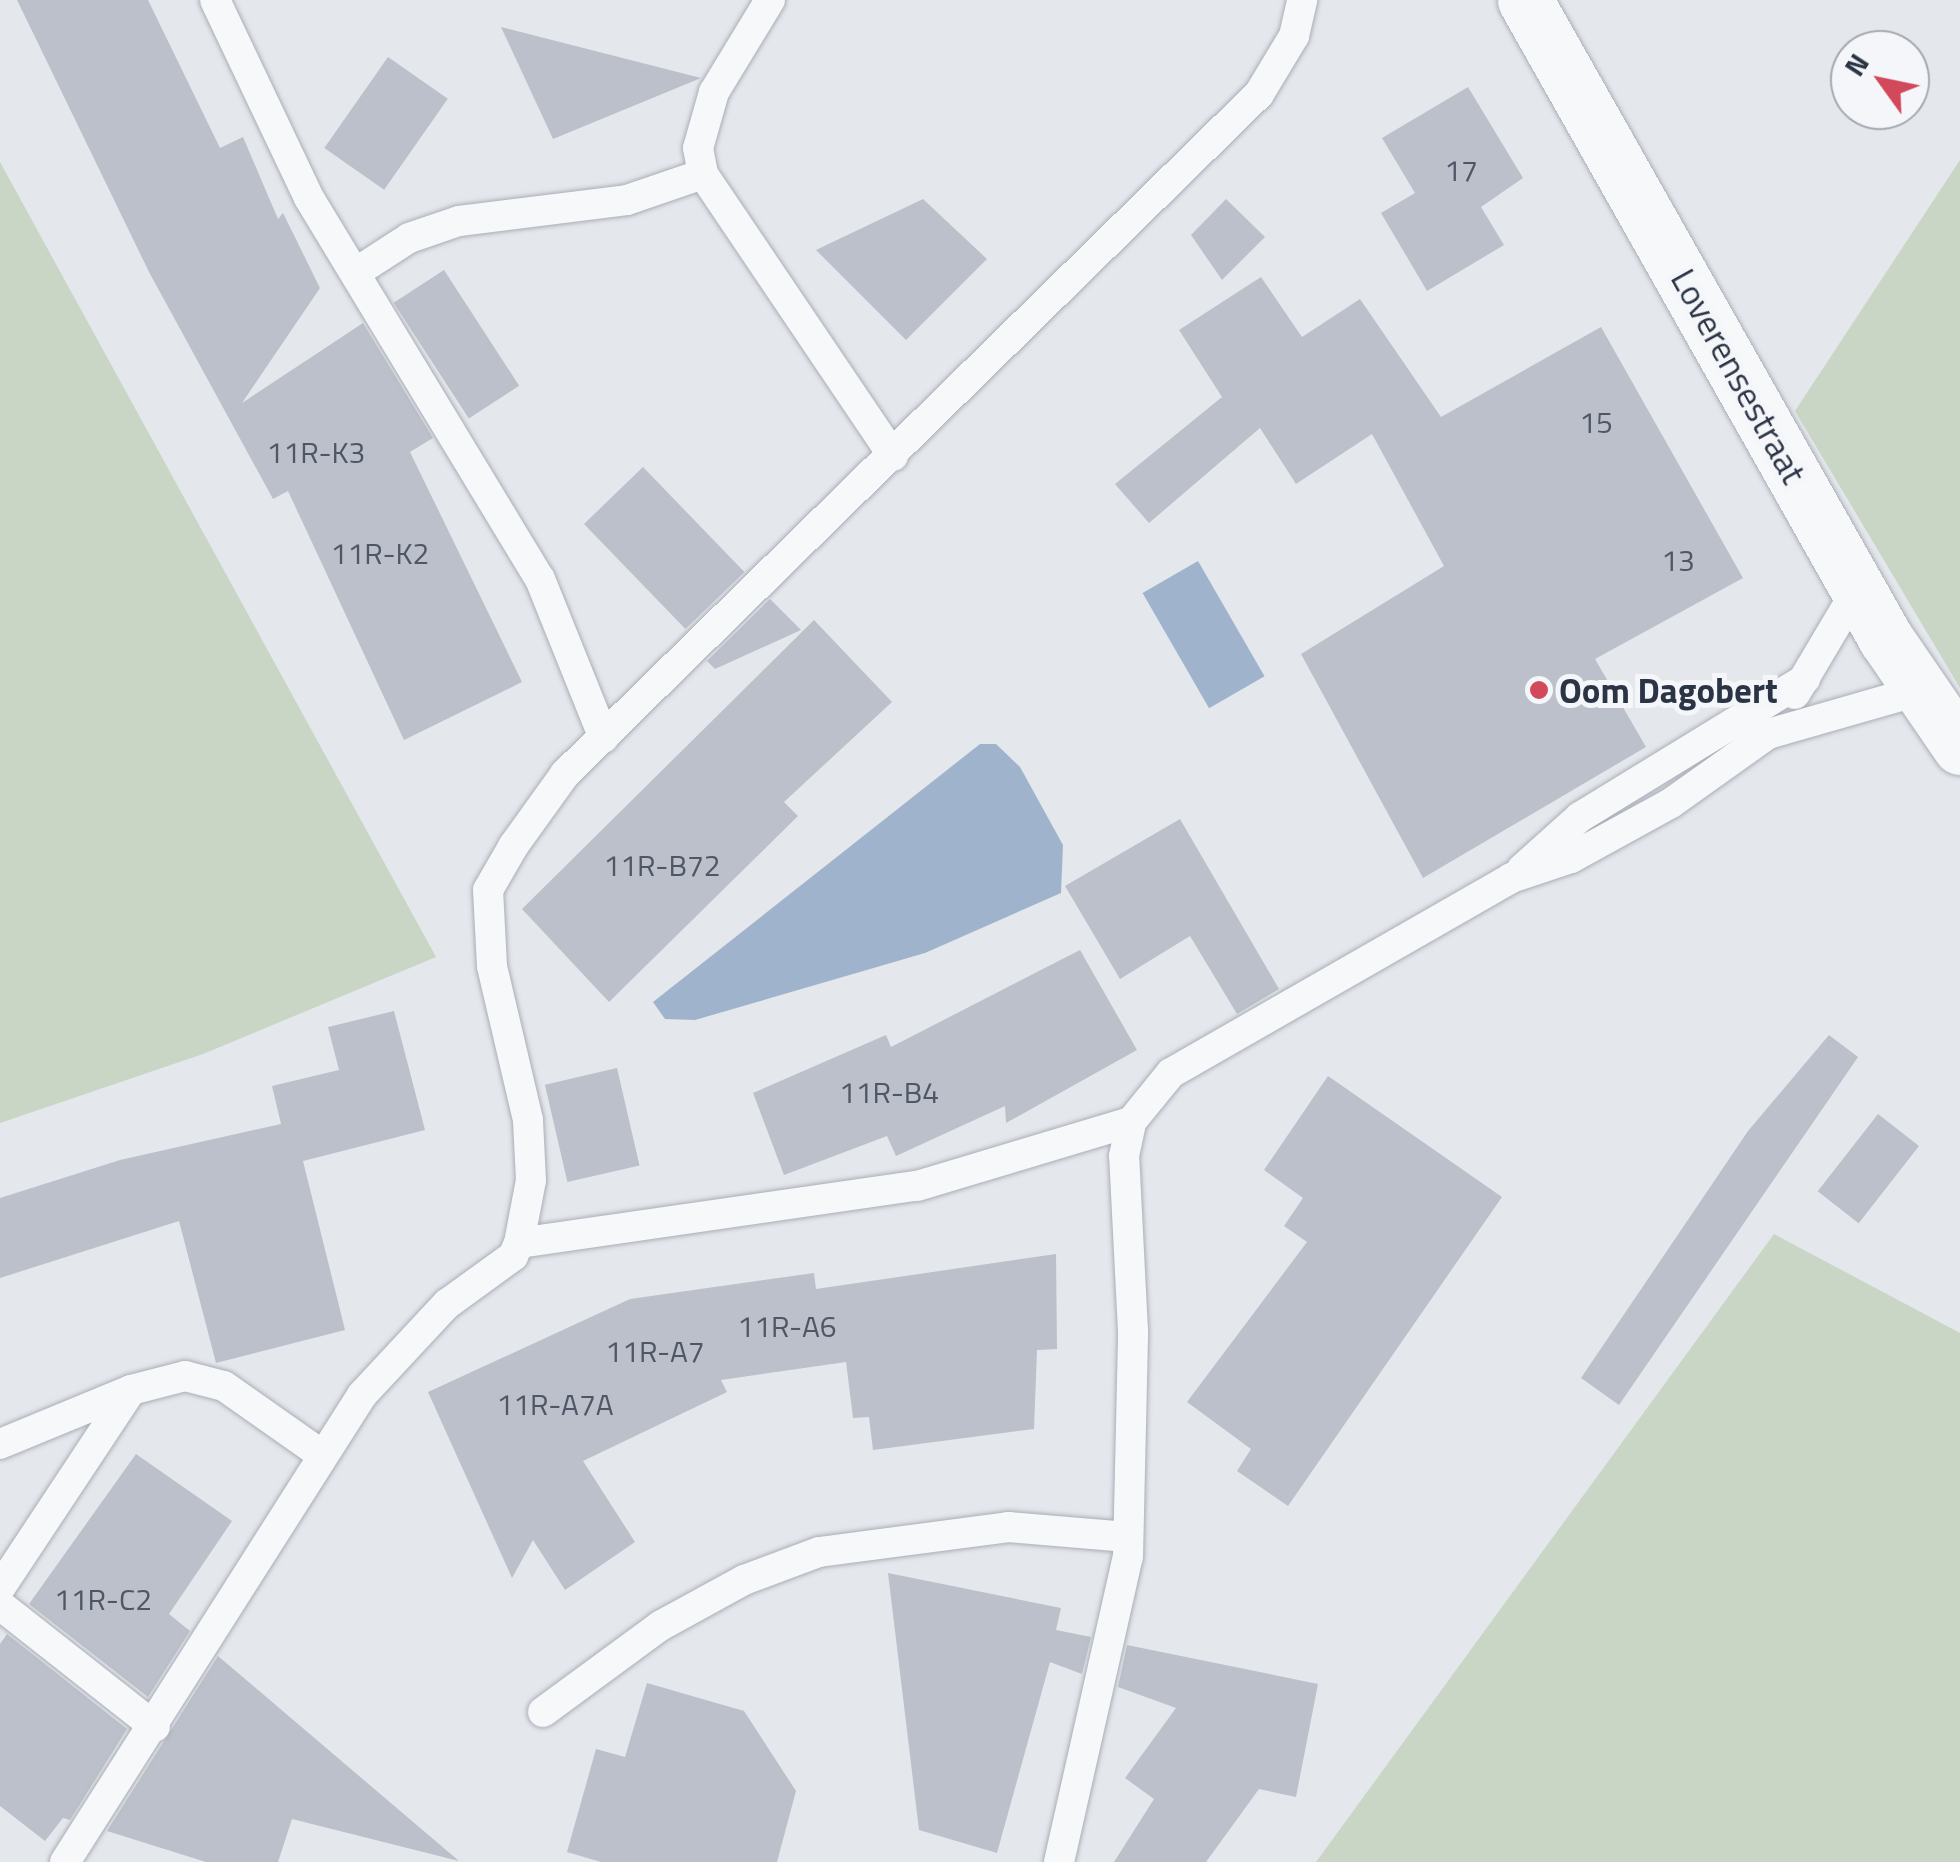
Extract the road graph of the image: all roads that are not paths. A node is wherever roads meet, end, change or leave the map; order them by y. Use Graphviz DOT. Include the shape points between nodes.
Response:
graph roads {
  1 [pos="214,0"];
  2 [pos="770,0"];
  3 [pos="1302,0"];
  4 [pos="1525,0"];
  5 [pos="703,174"];
  6 [pos="355,273"];
  7 [pos="893,456"];
  8 [pos="1858,588"];
  9 [pos="1805,679"];
  10 [pos="1921,690"];
  11 [pos="1768,734"];
  12 [pos="604,738"];
  13 [pos="1960,748"];
  14 [pos="1511,878"];
  15 [pos="1131,1122"];
  16 [pos="519,1244"];
  17 [pos="131,1390"];
  18 [pos="0,1444"];
  19 [pos="322,1455"];
  20 [pos="1128,1537"];
  21 [pos="0,1588"];
  22 [pos="0,1605"];
  23 [pos="543,1712"];
  24 [pos="155,1728"];
  25 [pos="65,1862"];
  26 [pos="1059,1862"];
  1 -- 6 [label="lane" via="308,198"];
  2 -- 5 [label="lane" via="714,92 698,148"];
  3 -- 7 [label="lane" via="1294,36 1259,94"];
  4 -- 8 [label="street, Loverensestraat"];
  5 -- 6 [label="lane" via="626,200 459,221 409,238"];
  5 -- 7 [label="lane"];
  6 -- 12 [label="lane" via="540,579"];
  7 -- 12 [label="lane"];
  8 -- 9 [label="lane"];
  8 -- 10 [label="street, Loverensestraat"];
  9 -- 11 [label="lane"];
  9 -- 14 [label="lane" via="1580,817"];
  10 -- 11 [label="lane"];
  10 -- 13 [label="street, Loverensestraat"];
  11 -- 14 [label="lane" via="1670,804 1571,858"];
  12 -- 16 [label="lane" via="541,805 488,890 492,966 528,1120 531,1180"];
  14 -- 15 [label="lane" via="1171,1073"];
  15 -- 16 [label="lane" via="917,1186"];
  15 -- 20 [label="lane" via="1124,1156 1133,1331"];
  16 -- 19 [label="lane" via="514,1256 419,1333 362,1395"];
  17 -- 18 [label="lane"];
  17 -- 19 [label="lane" via="185,1376 224,1386"];
  17 -- 21 [label="lane"];
  19 -- 24 [label="lane"];
  20 -- 23 [label="lane" via="1008,1526 819,1552 744,1580 660,1626"];
  20 -- 26 [label="lane"];
  22 -- 24 [label="lane"];
  24 -- 25 [label="lane"];
}
